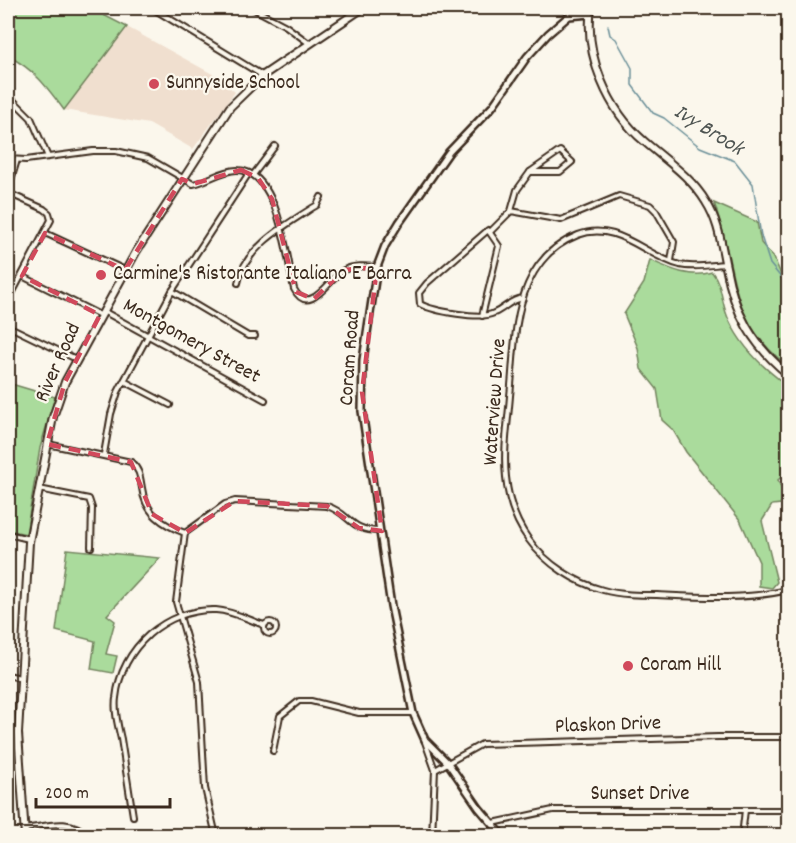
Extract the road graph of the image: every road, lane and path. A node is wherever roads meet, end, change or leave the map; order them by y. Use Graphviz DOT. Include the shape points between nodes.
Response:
graph roads {
  1 [pos="152,8"];
  2 [pos="166,8"];
  3 [pos="252,8"];
  4 [pos="363,8"];
  5 [pos="570,8"];
  6 [pos="591,11"];
  7 [pos="163,13"];
  8 [pos="576,14"];
  9 [pos="310,44"];
  10 [pos="262,76"];
  11 [pos="8,94"];
  12 [pos="275,146"];
  13 [pos="48,157"];
  14 [pos="8,159"];
  15 [pos="17,160"];
  16 [pos="530,172"];
  17 [pos="251,174"];
  18 [pos="182,179"];
  19 [pos="8,192"];
  20 [pos="321,197"];
  21 [pos="511,211"];
  22 [pos="281,228"];
  23 [pos="490,232"];
  24 [pos="45,233"];
  25 [pos="671,262"];
  26 [pos="725,264"];
  27 [pos="377,267"];
  28 [pos="125,270"];
  29 [pos="22,276"];
  30 [pos="238,283"];
  31 [pos="172,291"];
  32 [pos="522,298"];
  33 [pos="8,301"];
  34 [pos="101,313"];
  35 [pos="482,316"];
  36 [pos="8,326"];
  37 [pos="148,335"];
  38 [pos="255,336"];
  39 [pos="76,359"];
  40 [pos="789,374"];
  41 [pos="124,381"];
  42 [pos="265,400"];
  43 [pos="170,405"];
  44 [pos="47,444"];
  45 [pos="104,454"];
  46 [pos="38,489"];
  47 [pos="382,531"];
  48 [pos="185,533"];
  49 [pos="8,534"];
  50 [pos="29,539"];
  51 [pos="91,547"];
  52 [pos="789,590"];
  53 [pos="181,616"];
  54 [pos="264,626"];
  55 [pos="8,675"];
  56 [pos="20,678"];
  57 [pos="413,713"];
  58 [pos="789,737"];
  59 [pos="425,740"];
  60 [pos="273,751"];
  61 [pos="448,763"];
  62 [pos="435,770"];
  63 [pos="745,809"];
  64 [pos="789,810"];
  65 [pos="133,816"];
  66 [pos="493,823"];
  67 [pos="24,832"];
  68 [pos="88,836"];
  69 [pos="216,836"];
  70 [pos="432,836"];
  71 [pos="503,836"];
  72 [pos="742,836"];
  1 -- 7 [label="street"];
  2 -- 7 [label="street"];
  3 -- 9 [label="street"];
  4 -- 9 [label="main road, River Road"];
  5 -- 8 [label="street"];
  6 -- 8 [label="street"];
  6 -- 26 [label="main road" via="591,45 604,86 627,123 686,176 707,203 721,237"];
  7 -- 10 [label="street"];
  8 -- 27 [label="street, Coram Road" via="561,21 548,34 492,106 449,152 385,246"];
  9 -- 10 [label="main road, River Road"];
  10 -- 18 [label="main road, River Road" via="230,107"];
  11 -- 13 [label="street" via="31,118"];
  12 -- 17 [label="street"];
  13 -- 15 [label="street"];
  13 -- 18 [label="street" via="93,151 124,152 148,158"];
  14 -- 15 [label="street"];
  15 -- 19 [label="street"];
  16 -- 16 [label="street" via="560,172 572,162 560,151"];
  16 -- 21 [label="street"];
  17 -- 18 [label="street" via="231,170 193,184"];
  17 -- 22 [label="street" via="272,199"];
  17 -- 31 [label="street"];
  18 -- 28 [label="main road, River Road"];
  19 -- 24 [label="street" via="49,213 51,220"];
  20 -- 22 [label="street" via="317,205"];
  21 -- 23 [label="street"];
  21 -- 25 [label="street" via="561,220 625,197 656,211 674,242"];
  22 -- 27 [label="street" via="294,289 302,298 316,297 349,268"];
  22 -- 30 [label="street" via="262,243 239,275"];
  23 -- 35 [label="street" via="499,246"];
  23 -- 35 [label="street" via="419,293 420,304 426,307"];
  24 -- 28 [label="street"];
  24 -- 29 [label="street"];
  25 -- 26 [label="street, Waterview Drive"];
  25 -- 32 [label="street, Waterview Drive" via="617,235 580,234 553,247"];
  26 -- 40 [label="main road" via="736,310 745,326"];
  27 -- 47 [label="street, Coram Road" via="362,392"];
  28 -- 34 [label="main road, River Road"];
  29 -- 33 [label="street"];
  29 -- 34 [label="street, Montgomery Street"];
  31 -- 37 [label="street"];
  31 -- 38 [label="street" via="248,336"];
  32 -- 35 [label="street" via="511,299 495,313"];
  32 -- 52 [label="street, Waterview Drive" via="505,455 510,498 530,541 569,576 619,593 723,597"];
  34 -- 37 [label="street, Montgomery Street"];
  34 -- 39 [label="main road, River Road"];
  36 -- 39 [label="street"];
  37 -- 41 [label="street"];
  37 -- 42 [label="street, Montgomery Street"];
  39 -- 44 [label="main road, River Road" via="61,391"];
  41 -- 43 [label="street"];
  41 -- 45 [label="street" via="112,408"];
  44 -- 45 [label="street"];
  44 -- 46 [label="main road, River Road"];
  45 -- 48 [label="street" via="136,466 152,514 163,524"];
  46 -- 50 [label="main road, River Road"];
  46 -- 51 [label="street" via="89,499"];
  47 -- 48 [label="street" via="359,528 327,506 235,501"];
  47 -- 57 [label="street, Coram Road" via="391,606"];
  48 -- 53 [label="street" via="176,602"];
  49 -- 50 [label="street"];
  50 -- 56 [label="main road, River Road"];
  53 -- 54 [label="street" via="219,610"];
  53 -- 65 [label="street" via="160,626 139,644 116,698"];
  53 -- 69 [label="street" via="199,681 205,788"];
  55 -- 56 [label="street"];
  56 -- 67 [label="main road, River Road" via="18,733"];
  57 -- 59 [label="street, Coram Road"];
  57 -- 60 [label="street" via="359,713 299,701 280,716"];
  58 -- 61 [label="street, Plaskon Drive" via="482,744"];
  59 -- 61 [label="street, Coram Road"];
  59 -- 62 [label="street"];
  61 -- 62 [label="street, Plaskon Drive"];
  61 -- 66 [label="street, Coram Road"];
  62 -- 70 [label="street"];
  63 -- 64 [label="street, Sunset Drive"];
  63 -- 66 [label="street, Sunset Drive" via="554,810"];
  63 -- 72 [label="street"];
  66 -- 71 [label="street, Coram Road"];
  67 -- 68 [label="street" via="69,824 81,828"];
}
